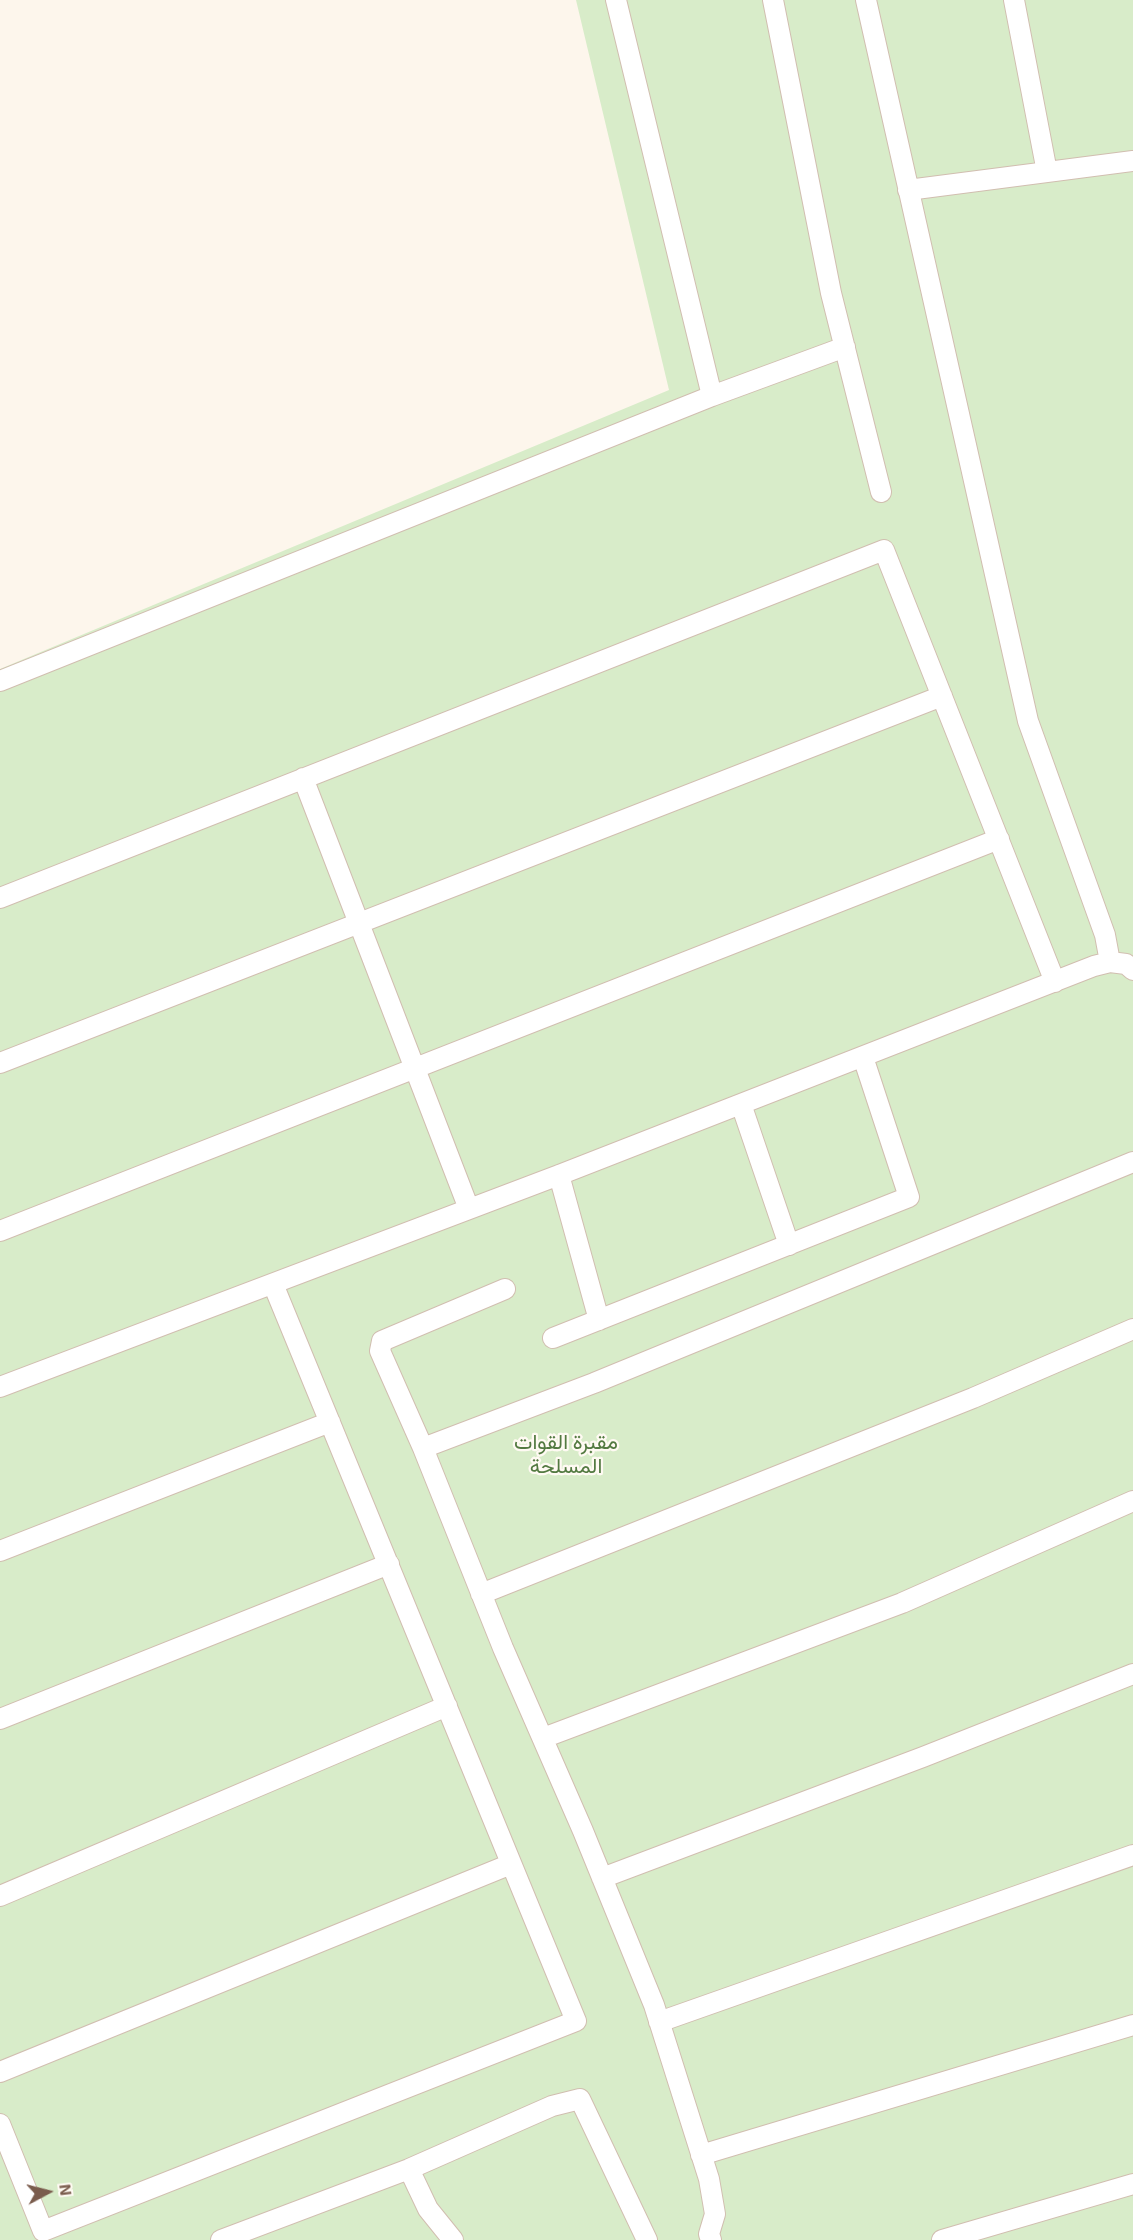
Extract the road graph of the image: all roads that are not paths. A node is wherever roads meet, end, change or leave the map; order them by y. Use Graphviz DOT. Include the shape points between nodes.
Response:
graph roads {
  1 [pos="616,0"];
  2 [pos="773,0"];
  3 [pos="866,0"];
  4 [pos="1014,0"];
  5 [pos="1133,161"];
  6 [pos="1047,172"];
  7 [pos="908,190"];
  8 [pos="845,347"];
  9 [pos="712,396"];
  10 [pos="881,492"];
  11 [pos="0,681"];
  12 [pos="942,696"];
  13 [pos="303,778"];
  14 [pos="999,839"];
  15 [pos="0,898"];
  16 [pos="358,923"];
  17 [pos="1126,965"];
  18 [pos="1055,982"];
  19 [pos="863,1057"];
  20 [pos="0,1063"];
  21 [pos="414,1068"];
  22 [pos="741,1104"];
  23 [pos="1133,1162"];
  24 [pos="559,1175"];
  25 [pos="469,1209"];
  26 [pos="0,1231"];
  27 [pos="789,1245"];
  28 [pos="273,1284"];
  29 [pos="505,1289"];
  30 [pos="599,1320"];
  31 [pos="1133,1329"];
  32 [pos="553,1338"];
  33 [pos="0,1387"];
  34 [pos="330,1422"];
  35 [pos="423,1448"];
  36 [pos="1133,1501"];
  37 [pos="0,1551"];
  38 [pos="389,1564"];
  39 [pos="481,1594"];
  40 [pos="1133,1674"];
  41 [pos="447,1706"];
  42 [pos="0,1719"];
  43 [pos="543,1738"];
  44 [pos="1133,1855"];
  45 [pos="512,1864"];
  46 [pos="602,1878"];
  47 [pos="0,1896"];
  48 [pos="659,2022"];
  49 [pos="1133,2025"];
  50 [pos="0,2072"];
  51 [pos="0,2124"];
  52 [pos="701,2155"];
  53 [pos="409,2169"];
  54 [pos="1133,2184"];
  55 [pos="247,2236"];
  56 [pos="221,2240"];
  57 [pos="453,2240"];
  58 [pos="647,2240"];
  59 [pos="711,2240"];
  60 [pos="942,2240"];
  1 -- 9 [label="lane"];
  2 -- 8 [label="lane"];
  3 -- 7 [label="lane"];
  4 -- 6 [label="lane"];
  5 -- 6 [label="lane"];
  6 -- 7 [label="lane"];
  7 -- 17 [label="lane" via="1028,721 1105,935"];
  8 -- 9 [label="lane"];
  8 -- 10 [label="lane"];
  9 -- 11 [label="lane"];
  12 -- 13 [label="lane" via="884,550"];
  12 -- 14 [label="lane"];
  12 -- 16 [label="lane"];
  13 -- 15 [label="lane"];
  13 -- 16 [label="lane"];
  14 -- 18 [label="lane"];
  14 -- 21 [label="lane"];
  16 -- 20 [label="lane"];
  16 -- 21 [label="lane"];
  17 -- 18 [label="lane"];
  18 -- 19 [label="lane"];
  19 -- 22 [label="lane"];
  19 -- 27 [label="lane" via="909,1197"];
  21 -- 25 [label="lane"];
  21 -- 26 [label="lane"];
  22 -- 24 [label="lane"];
  22 -- 27 [label="lane"];
  23 -- 35 [label="lane" via="594,1383"];
  24 -- 25 [label="lane"];
  24 -- 30 [label="lane"];
  25 -- 28 [label="lane"];
  27 -- 30 [label="lane"];
  28 -- 33 [label="lane"];
  28 -- 34 [label="lane"];
  29 -- 35 [label="lane" via="382,1341 380,1351"];
  30 -- 32 [label="lane"];
  31 -- 39 [label="lane" via="974,1398"];
  34 -- 37 [label="lane"];
  34 -- 38 [label="lane"];
  35 -- 39 [label="lane"];
  36 -- 43 [label="lane" via="902,1603"];
  38 -- 41 [label="lane"];
  38 -- 42 [label="lane"];
  39 -- 43 [label="lane"];
  40 -- 46 [label="lane"];
  41 -- 45 [label="lane"];
  41 -- 47 [label="lane"];
  43 -- 46 [label="lane"];
  44 -- 48 [label="lane"];
  45 -- 50 [label="lane"];
  45 -- 51 [label="lane" via="576,2021 43,2231"];
  46 -- 48 [label="lane"];
  48 -- 52 [label="lane"];
  49 -- 52 [label="lane"];
  52 -- 59 [label="lane" via="715,2214"];
  53 -- 55 [label="lane"];
  53 -- 57 [label="lane" via="428,2209"];
  53 -- 58 [label="lane" via="552,2106 580,2099"];
  54 -- 60 [label="lane"];
  55 -- 56 [label="lane"];
}
